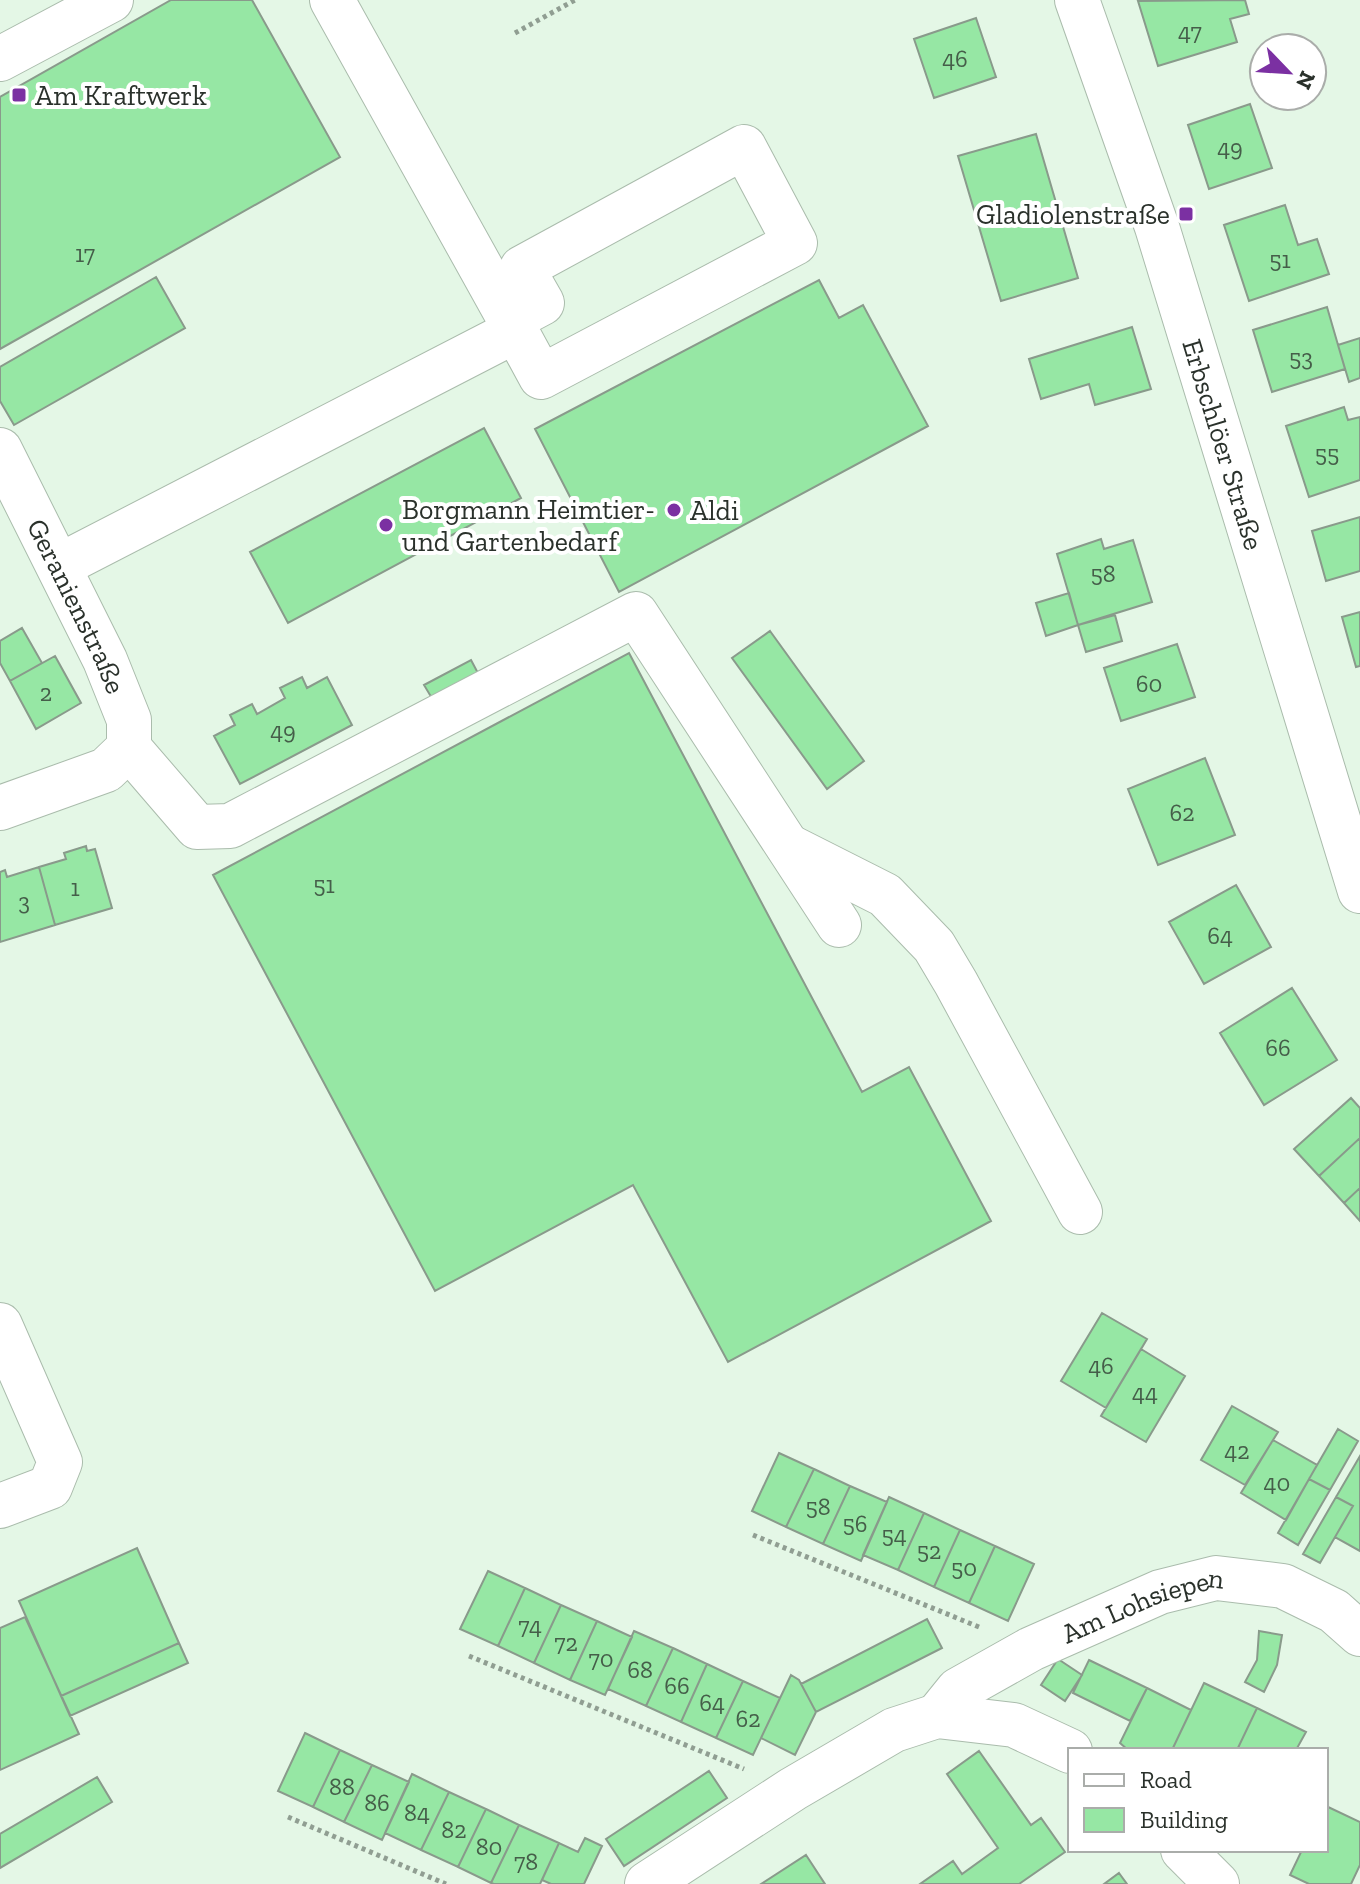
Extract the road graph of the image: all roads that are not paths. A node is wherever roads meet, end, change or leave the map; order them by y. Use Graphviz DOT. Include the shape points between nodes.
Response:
graph roads {
  1 [pos="111,0"];
  2 [pos="332,0"];
  3 [pos="1077,0"];
  4 [pos="0,59"];
  5 [pos="514,325"];
  6 [pos="0,450"];
  7 [pos="59,566"];
  8 [pos="129,734"];
  9 [pos="0,808"];
  10 [pos="786,844"];
  11 [pos="1360,891"];
  12 [pos="839,925"];
  13 [pos="1080,1212"];
  14 [pos="0,1325"];
  15 [pos="0,1506"];
  16 [pos="1360,1634"];
  17 [pos="937,1716"];
  18 [pos="1068,1750"];
  19 [pos="1185,1852"];
  20 [pos="647,1884"];
  21 [pos="1217,1884"];
  1 -- 4 [label="street"];
  2 -- 5 [label="street"];
  3 -- 11 [label="street, Erbschlöer Straße" via="1157,227"];
  5 -- 5 [label="street" via="542,303 522,268 744,147 795,243 541,377"];
  5 -- 7 [label="street"];
  6 -- 7 [label="street, Geranienstraße"];
  7 -- 8 [label="street, Geranienstraße" via="105,660"];
  8 -- 9 [label="street" via="106,770"];
  8 -- 10 [label="street, Geranienstraße" via="197,827 230,826 636,614"];
  10 -- 12 [label="street"];
  10 -- 13 [label="street" via="885,895 934,946"];
  14 -- 15 [label="street" via="60,1462 50,1487"];
  16 -- 17 [label="street, Am Lohsiepen" via="1334,1611 1283,1586 1216,1578 1160,1592 1031,1649 958,1690"];
  17 -- 18 [label="street, Am Lohsiepen" via="1014,1725"];
  17 -- 20 [label="street, Am Lohsiepen" via="894,1730"];
  19 -- 21 [label="street"];
}
